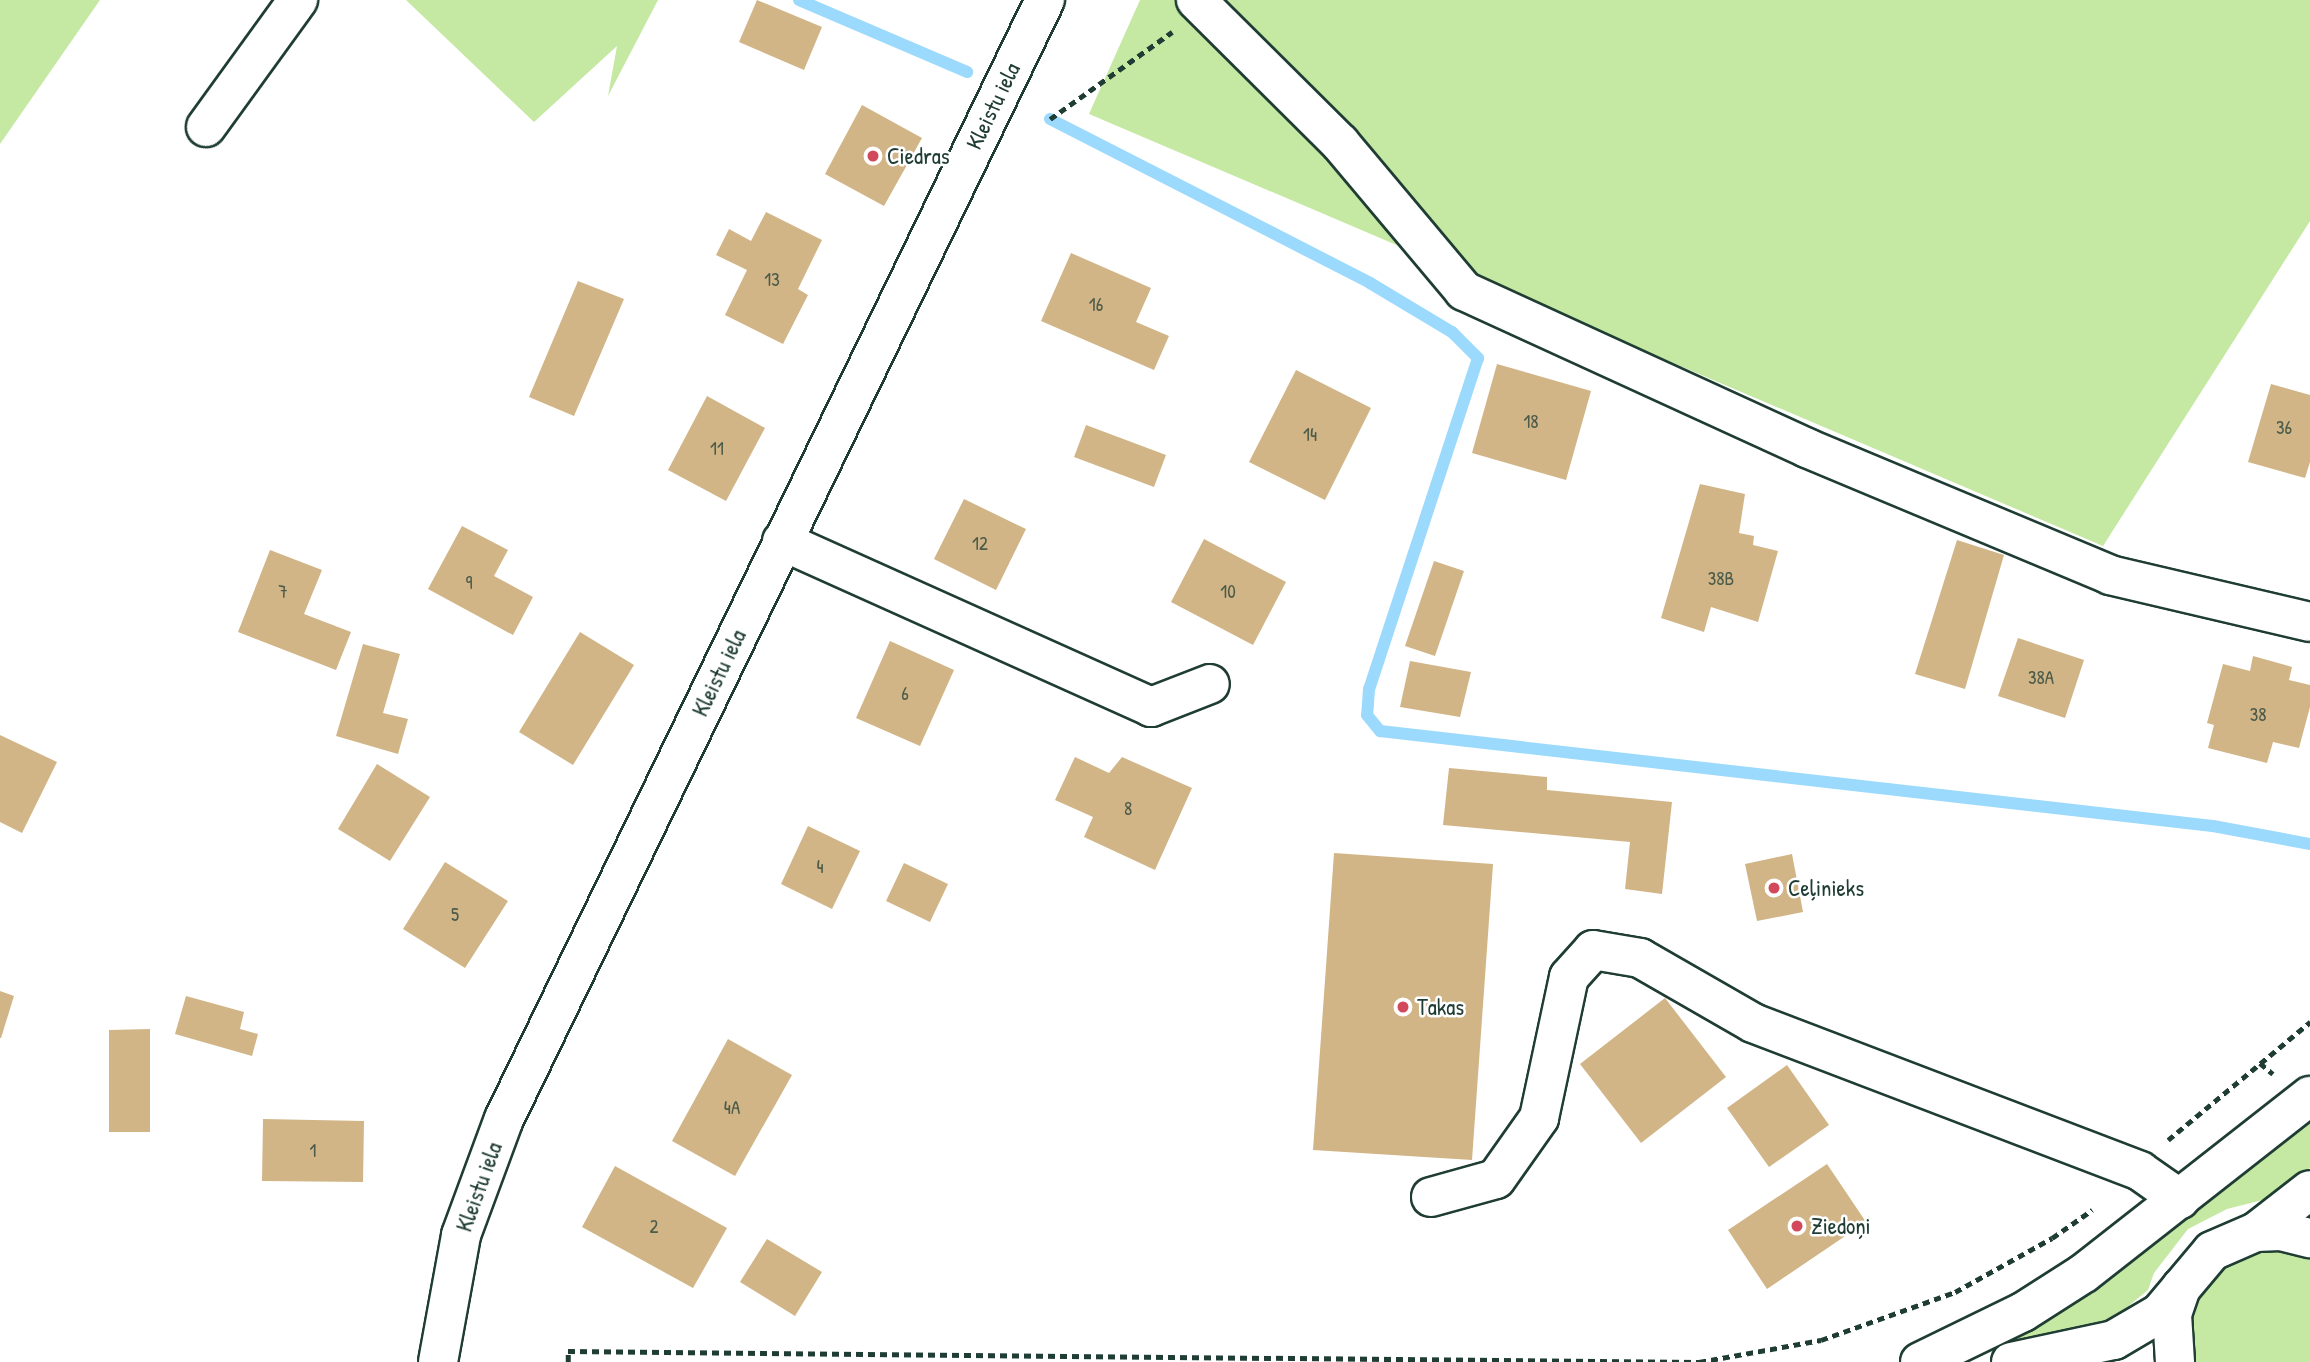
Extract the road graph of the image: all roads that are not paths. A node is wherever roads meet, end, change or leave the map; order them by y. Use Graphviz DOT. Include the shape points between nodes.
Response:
graph roads {
  1 [pos="298,0"];
  2 [pos="1045,0"];
  3 [pos="1201,4"];
  4 [pos="206,128"];
  5 [pos="782,541"];
  6 [pos="2310,622"];
  7 [pos="1210,684"];
  8 [pos="2310,1096"];
  9 [pos="2310,1190"];
  10 [pos="1431,1197"];
  11 [pos="2180,1199"];
  12 [pos="2256,1232"];
  13 [pos="2310,1238"];
  14 [pos="2181,1288"];
  15 [pos="438,1362"];
  16 [pos="1920,1362"];
  17 [pos="2011,1362"];
  18 [pos="2175,1362"];
  1 -- 4 [label="main road"];
  2 -- 5 [label="main road, Kleistu iela"];
  3 -- 6 [label="main road" via="1340,143 1464,291 1807,448 2110,575"];
  5 -- 7 [label="main road" via="1151,707"];
  5 -- 15 [label="main road, Kleistu iela" via="504,1119 461,1235"];
  8 -- 11 [label="main road"];
  9 -- 12 [label="main road"];
  10 -- 11 [label="main road" via="1496,1179 1539,1118 1569,977 1593,950 1640,958 1752,1023 2140,1171"];
  11 -- 16 [label="main road" via="2084,1273 2022,1312"];
  12 -- 13 [label="main road" via="2281,1231"];
  12 -- 14 [label="main road" via="2212,1251"];
  14 -- 17 [label="main road" via="2160,1313 2114,1340"];
  14 -- 18 [label="main road" via="2172,1314"];
}
